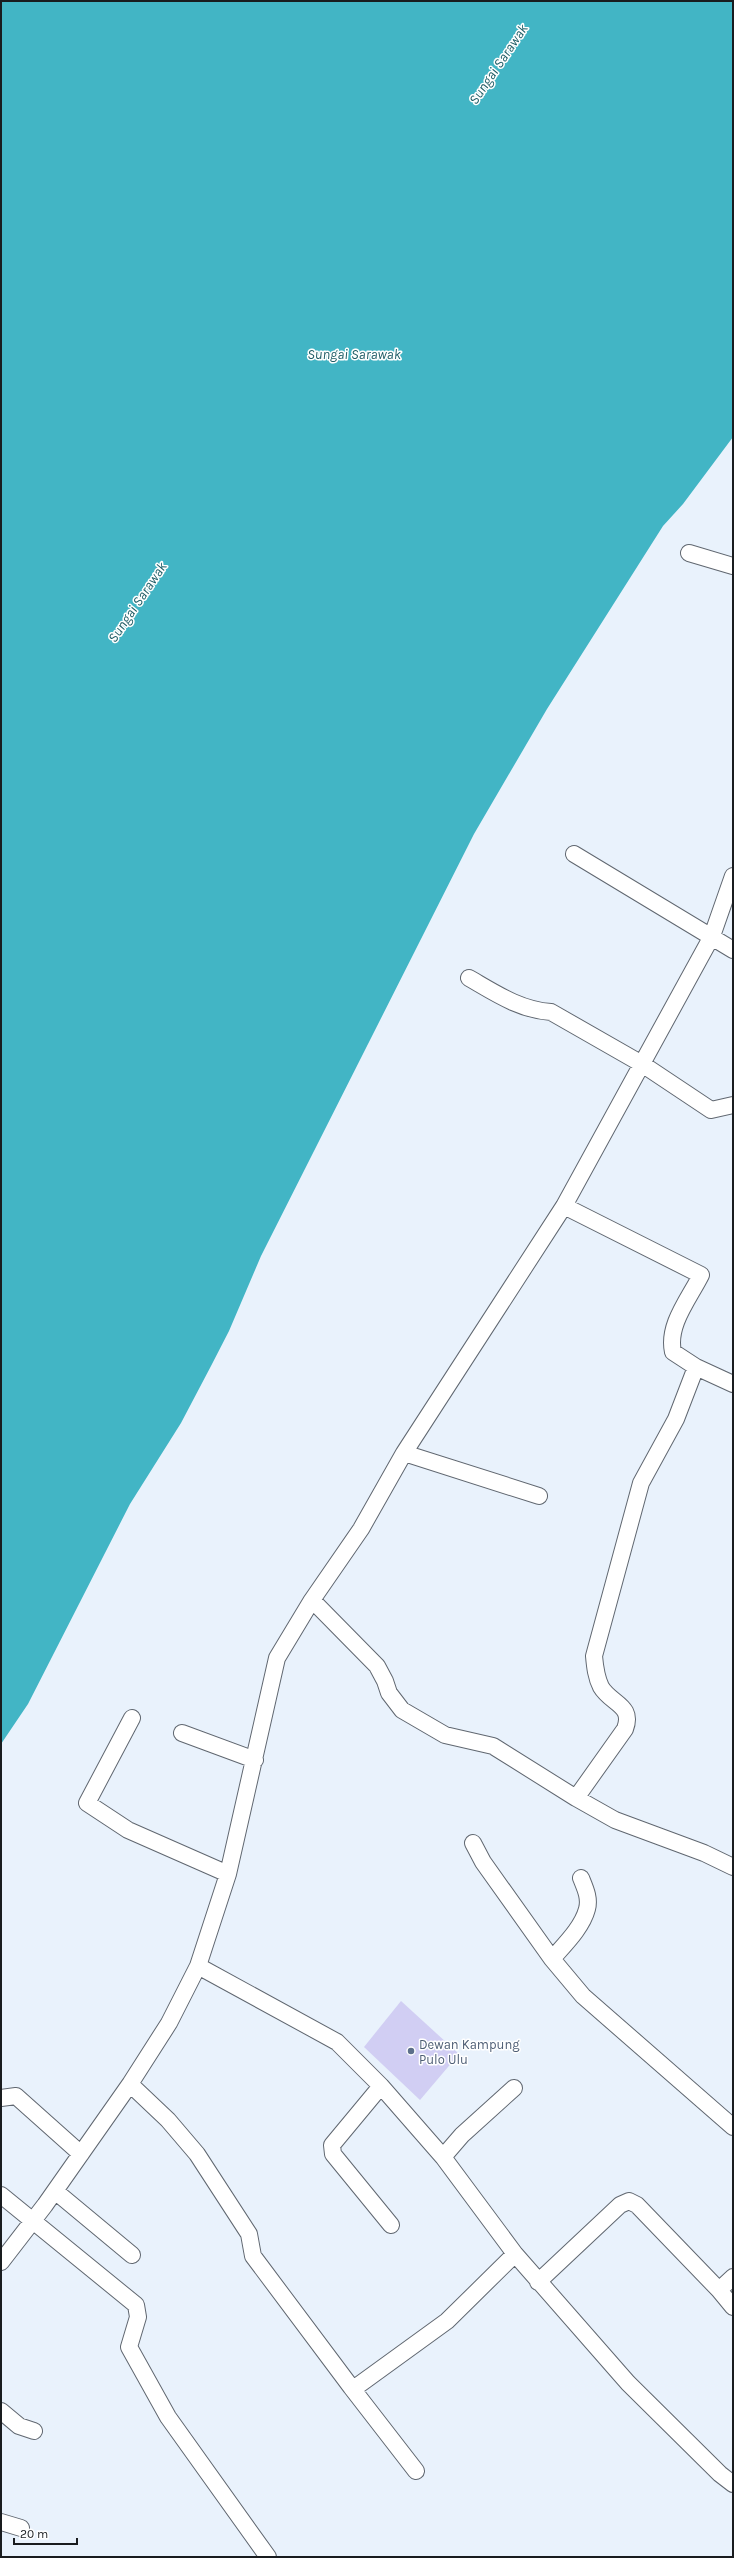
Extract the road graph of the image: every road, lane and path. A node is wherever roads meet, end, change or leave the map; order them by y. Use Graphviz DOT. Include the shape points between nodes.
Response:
graph roads {
  1 [pos="689,553"];
  2 [pos="733,566"];
  3 [pos="574,854"];
  4 [pos="732,883"];
  5 [pos="712,936"];
  6 [pos="733,950"];
  7 [pos="469,978"];
  8 [pos="642,1064"];
  9 [pos="733,1105"];
  10 [pos="564,1206"];
  11 [pos="696,1367"];
  12 [pos="733,1384"];
  13 [pos="404,1453"];
  14 [pos="539,1496"];
  15 [pos="312,1600"];
  16 [pos="132,1718"];
  17 [pos="182,1733"];
  18 [pos="255,1760"];
  19 [pos="576,1798"];
  20 [pos="473,1843"];
  21 [pos="733,1867"];
  22 [pos="228,1874"];
  23 [pos="581,1878"];
  24 [pos="552,1959"];
  25 [pos="198,1966"];
  26 [pos="130,2084"];
  27 [pos="381,2086"];
  28 [pos="514,2088"];
  29 [pos="1,2098"];
  30 [pos="733,2127"];
  31 [pos="81,2154"];
  32 [pos="442,2157"];
  33 [pos="54,2191"];
  34 [pos="1,2195"];
  35 [pos="34,2220"];
  36 [pos="391,2225"];
  37 [pos="515,2254"];
  38 [pos="132,2255"];
  39 [pos="1,2262"];
  40 [pos="733,2277"];
  41 [pos="538,2282"];
  42 [pos="719,2290"];
  43 [pos="733,2307"];
  44 [pos="351,2387"];
  45 [pos="1,2411"];
  46 [pos="34,2431"];
  47 [pos="416,2472"];
  48 [pos="733,2484"];
  49 [pos="1,2522"];
  50 [pos="21,2528"];
  51 [pos="268,2557"];
  1 -- 2 [label="street"];
  3 -- 5 [label="street"];
  4 -- 5 [label="street"];
  5 -- 6 [label="street"];
  5 -- 8 [label="street"];
  7 -- 8 [label="street" via="521,1006 551,1012"];
  8 -- 9 [label="street" via="711,1110"];
  8 -- 10 [label="street"];
  10 -- 11 [label="street" via="701,1275 674,1326 670,1341 673,1352"];
  10 -- 13 [label="street"];
  11 -- 12 [label="street"];
  11 -- 19 [label="street" via="676,1419 641,1483 594,1656 596,1675 602,1688 626,1711 629,1720"];
  13 -- 14 [label="street"];
  13 -- 15 [label="street" via="361,1529"];
  15 -- 18 [label="street" via="277,1658"];
  15 -- 19 [label="street" via="377,1666 389,1693 402,1710 445,1735 493,1746"];
  16 -- 22 [label="street" via="87,1803 128,1830"];
  17 -- 18 [label="street"];
  18 -- 22 [label="street"];
  19 -- 21 [label="street" via="614,1820 704,1853"];
  20 -- 24 [label="street" via="483,1862"];
  22 -- 25 [label="street"];
  23 -- 24 [label="street" via="588,1897 587,1909 574,1933"];
  24 -- 30 [label="street" via="583,1996"];
  25 -- 26 [label="street" via="169,2023"];
  25 -- 27 [label="street" via="337,2042"];
  26 -- 31 [label="street"];
  26 -- 44 [label="street" via="168,2120 197,2154 249,2234 253,2256"];
  27 -- 32 [label="street"];
  27 -- 36 [label="street" via="332,2145 333,2154"];
  28 -- 32 [label="street" via="462,2135"];
  29 -- 31 [label="street" via="16,2096"];
  31 -- 33 [label="street"];
  32 -- 37 [label="street"];
  33 -- 35 [label="street"];
  33 -- 38 [label="street"];
  34 -- 35 [label="street"];
  35 -- 39 [label="street"];
  35 -- 51 [label="street" via="136,2305 138,2317 129,2346 168,2417"];
  37 -- 41 [label="street"];
  37 -- 44 [label="street" via="447,2321 390,2364 356,2387"];
  40 -- 42 [label="street"];
  41 -- 42 [label="street" via="620,2205 629,2201 637,2205"];
  41 -- 48 [label="street" via="628,2383"];
  42 -- 43 [label="street"];
  44 -- 47 [label="street"];
  45 -- 46 [label="street" via="19,2426"];
  49 -- 50 [label="street"];
}
